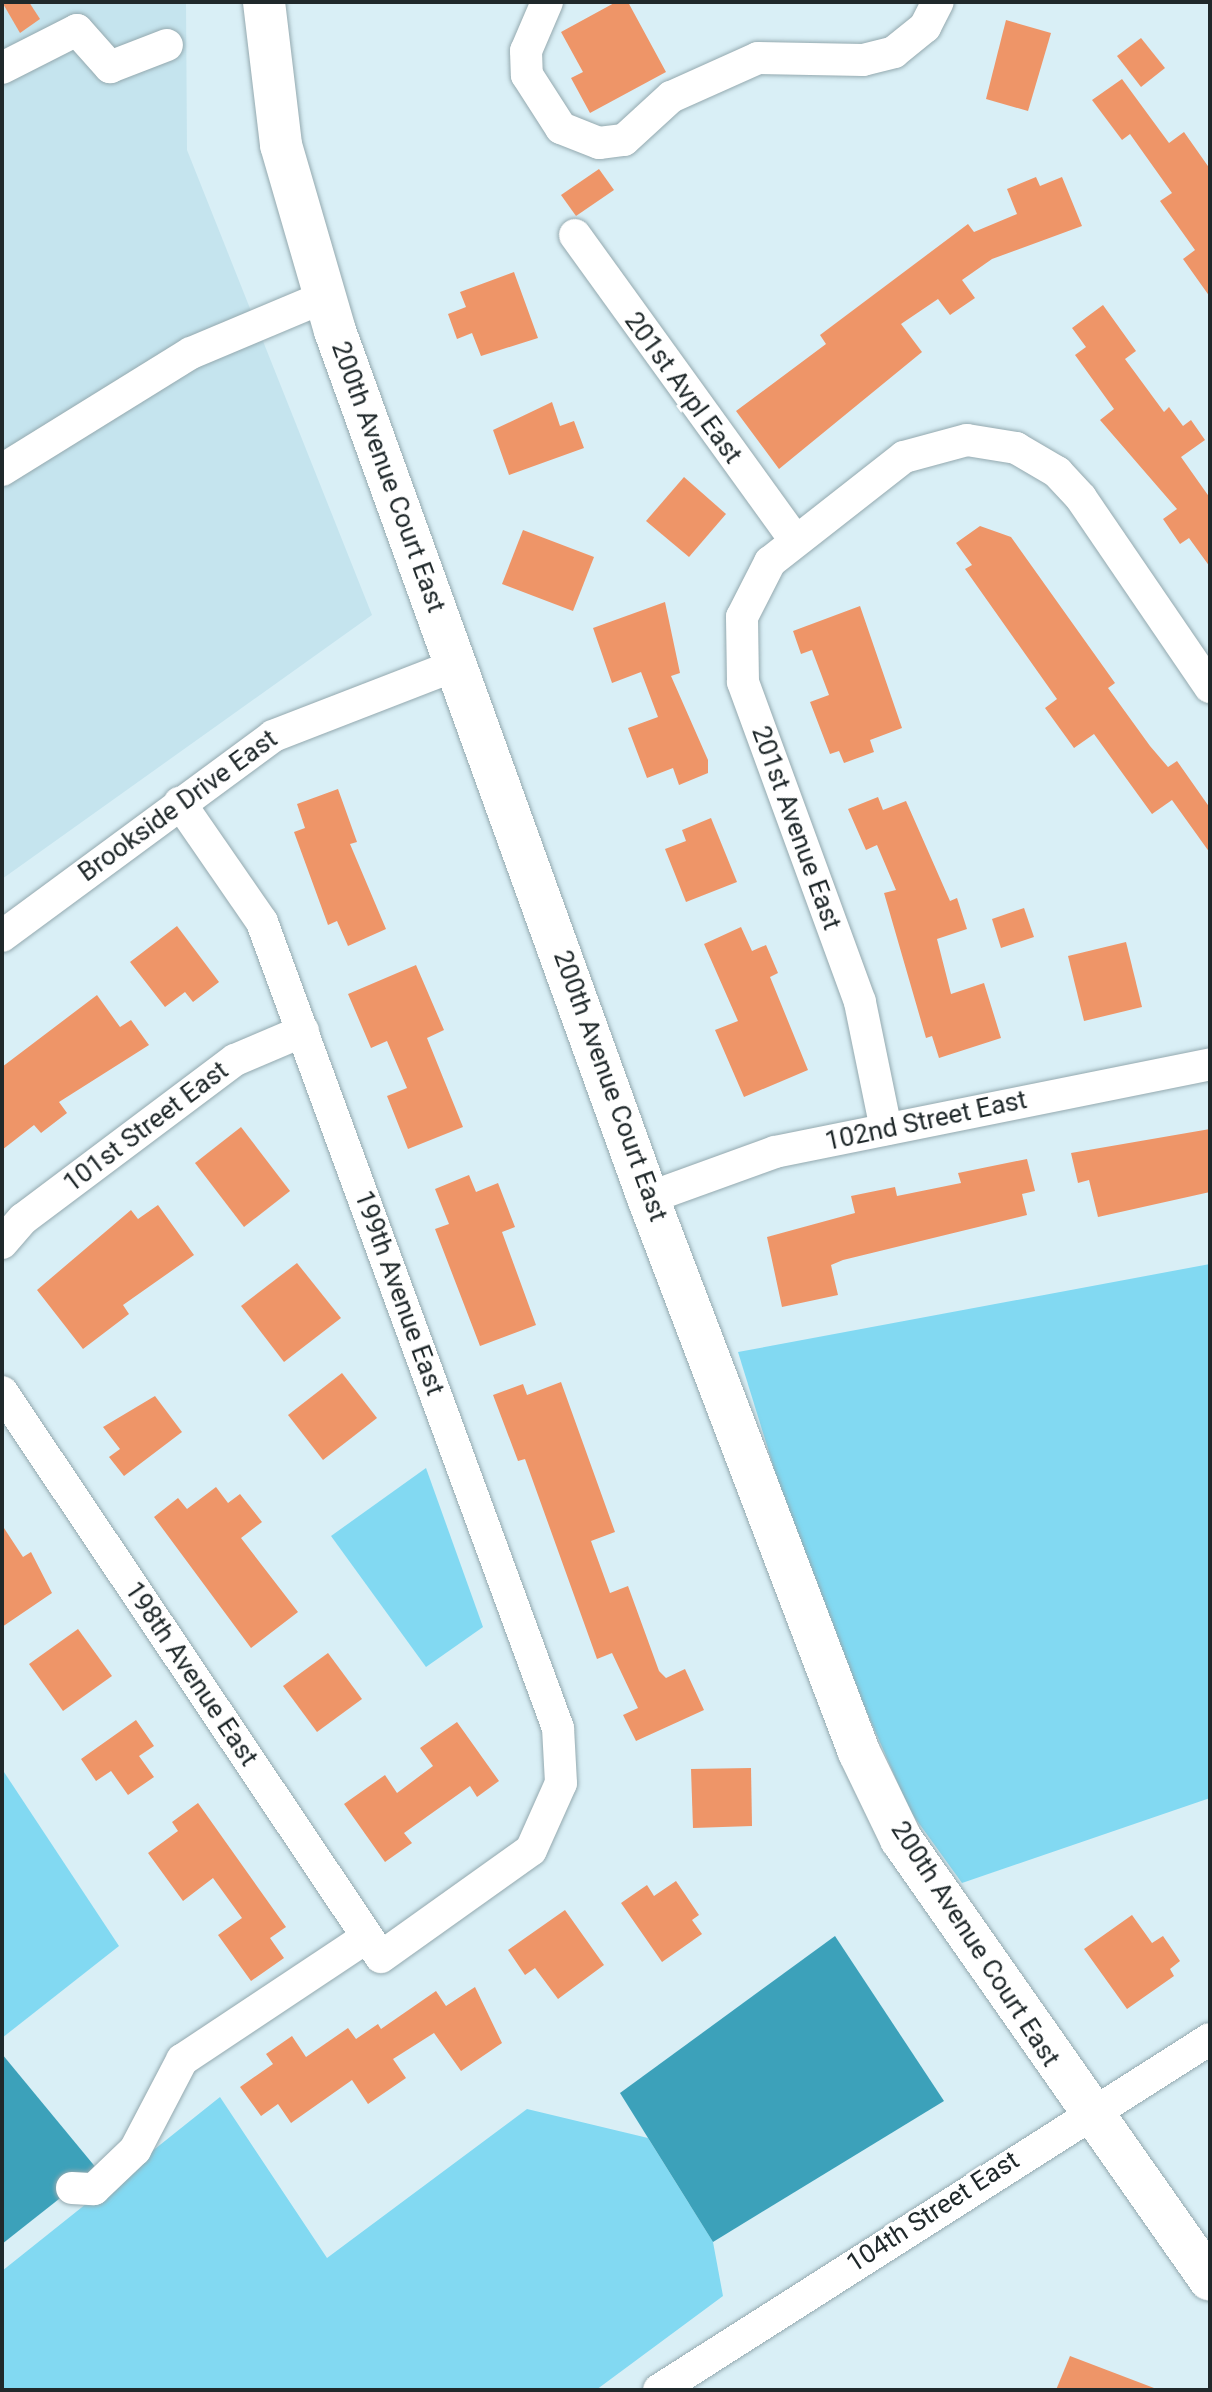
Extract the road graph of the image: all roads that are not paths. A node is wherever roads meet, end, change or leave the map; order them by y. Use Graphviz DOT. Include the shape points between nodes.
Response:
graph roads {
  1 [pos="547,2"];
  2 [pos="938,2"];
  3 [pos="262,13"];
  4 [pos="167,45"];
  5 [pos="2,68"];
  6 [pos="575,235"];
  7 [pos="324,297"];
  8 [pos="2,470"];
  9 [pos="794,539"];
  10 [pos="456,665"];
  11 [pos="1210,687"];
  12 [pos="180,803"];
  13 [pos="2,936"];
  14 [pos="303,1031"];
  15 [pos="1210,1064"];
  16 [pos="886,1129"];
  17 [pos="648,1198"];
  18 [pos="2,1243"];
  19 [pos="2,1392"];
  20 [pos="374,1947"];
  21 [pos="1210,2039"];
  22 [pos="1088,2115"];
  23 [pos="72,2188"];
  24 [pos="1210,2280"];
  25 [pos="659,2390"];
  1 -- 2 [label="street" via="526,51 527,75 561,128 599,143 624,140 671,97 758,58 863,60 894,52 925,27"];
  3 -- 7 [label="main road, 200th Avenue Court East" via="281,145"];
  4 -- 5 [label="street" via="110,67 77,30"];
  6 -- 9 [label="street, 201st Avpl East"];
  7 -- 8 [label="street" via="191,353"];
  7 -- 10 [label="main road, 200th Avenue Court East"];
  9 -- 11 [label="street" via="904,457 932,446 992,442 1035,457 1065,481"];
  9 -- 16 [label="street, 201st Avenue East" via="751,591 742,617 741,667 860,1002"];
  10 -- 12 [label="street, Brookside Drive East" via="299,722"];
  10 -- 17 [label="main road, 200th Avenue Court East"];
  12 -- 13 [label="street, Brookside Drive East"];
  12 -- 14 [label="street, 199th Avenue East" via="252,900"];
  14 -- 18 [label="street, 101st Street East" via="235,1060 23,1219"];
  14 -- 20 [label="street, 199th Avenue East" via="558,1728 556,1804 531,1850 510,1869"];
  15 -- 16 [label="street, 102nd Street East"];
  16 -- 17 [label="street, 102nd Street East" via="775,1152"];
  17 -- 22 [label="main road, 200th Avenue Court East" via="859,1752 901,1839"];
  19 -- 20 [label="street, 198th Avenue East"];
  20 -- 23 [label="street" via="182,2060 135,2150 94,2189"];
  21 -- 22 [label="street, 104th Street East"];
  22 -- 24 [label="main road, 200th Avenue Court East"];
  22 -- 25 [label="street, 104th Street East"];
}
